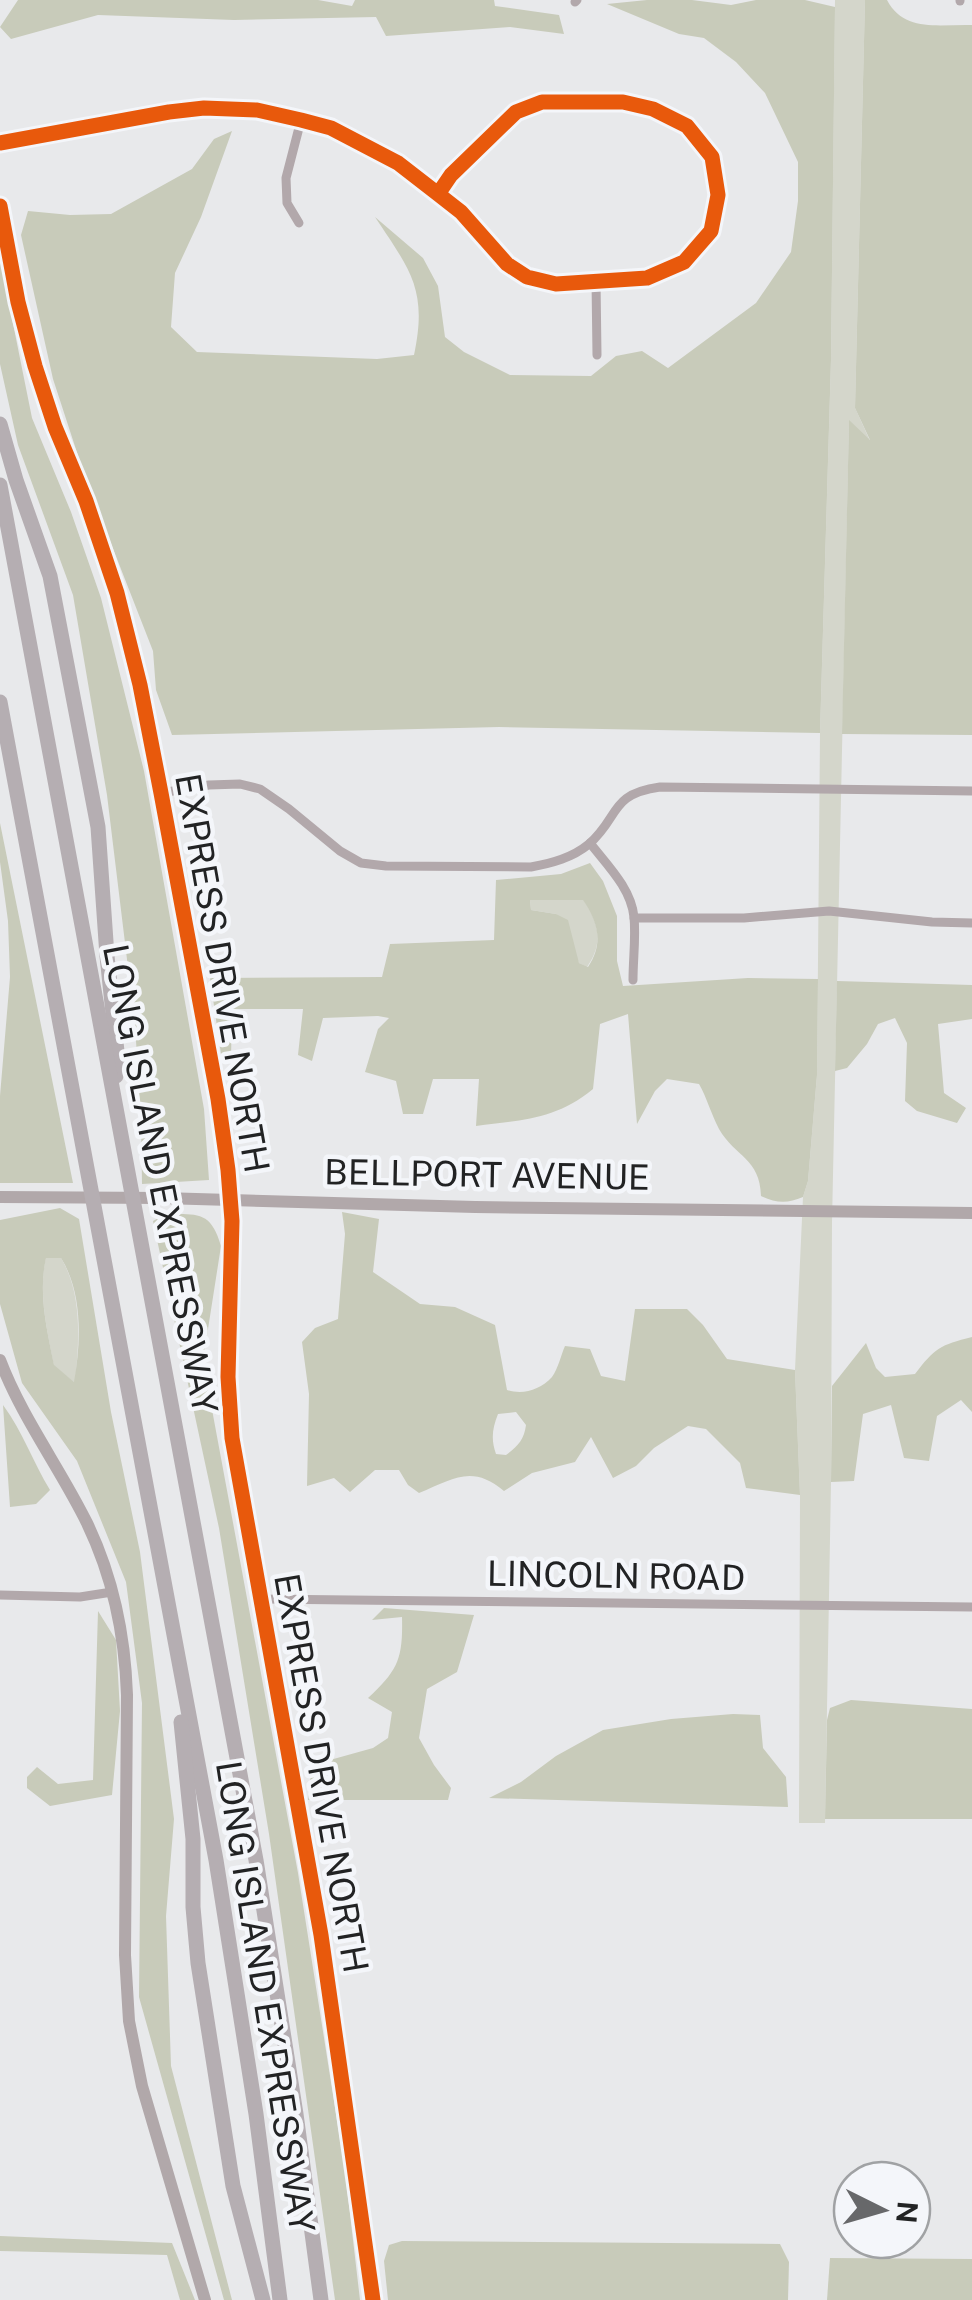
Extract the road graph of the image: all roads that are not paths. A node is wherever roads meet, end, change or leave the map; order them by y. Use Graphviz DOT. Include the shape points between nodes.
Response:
graph roads {
  1 [pos="301,120"];
  2 [pos="0,143"];
  3 [pos="438,194"];
  4 [pos="0,206"];
  5 [pos="299,224"];
  6 [pos="596,281"];
  7 [pos="597,355"];
  8 [pos="0,424"];
  9 [pos="0,485"];
  10 [pos="0,702"];
  11 [pos="972,791"];
  12 [pos="161,793"];
  13 [pos="590,844"];
  14 [pos="634,918"];
  15 [pos="972,923"];
  16 [pos="633,980"];
  17 [pos="114,1099"];
  18 [pos="0,1197"];
  19 [pos="230,1199"];
  20 [pos="972,1213"];
  21 [pos="0,1360"];
  22 [pos="112,1592"];
  23 [pos="0,1595"];
  24 [pos="260,1599"];
  25 [pos="972,1607"];
  26 [pos="178,1656"];
  27 [pos="204,2300"];
  28 [pos="263,2300"];
  29 [pos="280,2300"];
  30 [pos="320,2300"];
  31 [pos="373,2300"];
  1 -- 2 [label="street" via="204,108"];
  1 -- 3 [label="street" via="398,162"];
  1 -- 5 [label="street" via="286,178 287,203"];
  3 -- 6 [label="street" via="527,277 556,284"];
  3 -- 6 [label="street" via="516,112 542,102 623,102 687,126 712,158 718,195 710,231 672,268 647,278"];
  4 -- 12 [label="main road, EXPRESS DRIVE NORTH" via="34,366 130,638"];
  6 -- 7 [label="street"];
  8 -- 17 [label="highway" via="53,586 98,827 118,1061"];
  9 -- 17 [label="highway, LONG ISLAND EXPRESSWAY"];
  10 -- 26 [label="highway, LONG ISLAND EXPRESSWAY"];
  11 -- 13 [label="street" via="640,789 626,796"];
  12 -- 13 [label="street" via="240,784 260,790 340,851 386,866 531,868"];
  12 -- 19 [label="main road, EXPRESS DRIVE NORTH"];
  13 -- 14 [label="street" via="619,880"];
  14 -- 15 [label="street" via="829,911"];
  14 -- 16 [label="street"];
  17 -- 30 [label="highway, LONG ISLAND EXPRESSWAY" via="256,1860"];
  18 -- 19 [label="main road, BELLPORT AVENUE"];
  19 -- 20 [label="main road, BELLPORT AVENUE"];
  19 -- 24 [label="main road, EXPRESS DRIVE NORTH" via="229,1416"];
  21 -- 22 [label="main road" via="86,1521"];
  22 -- 23 [label="street"];
  22 -- 27 [label="main road" via="128,1695 129,2021"];
  24 -- 25 [label="street, LINCOLN ROAD"];
  24 -- 31 [label="main road, EXPRESS DRIVE NORTH" via="323,1950"];
  26 -- 28 [label="highway" via="195,1940 233,2186"];
  26 -- 29 [label="highway, LONG ISLAND EXPRESSWAY" via="237,1987"];
}
